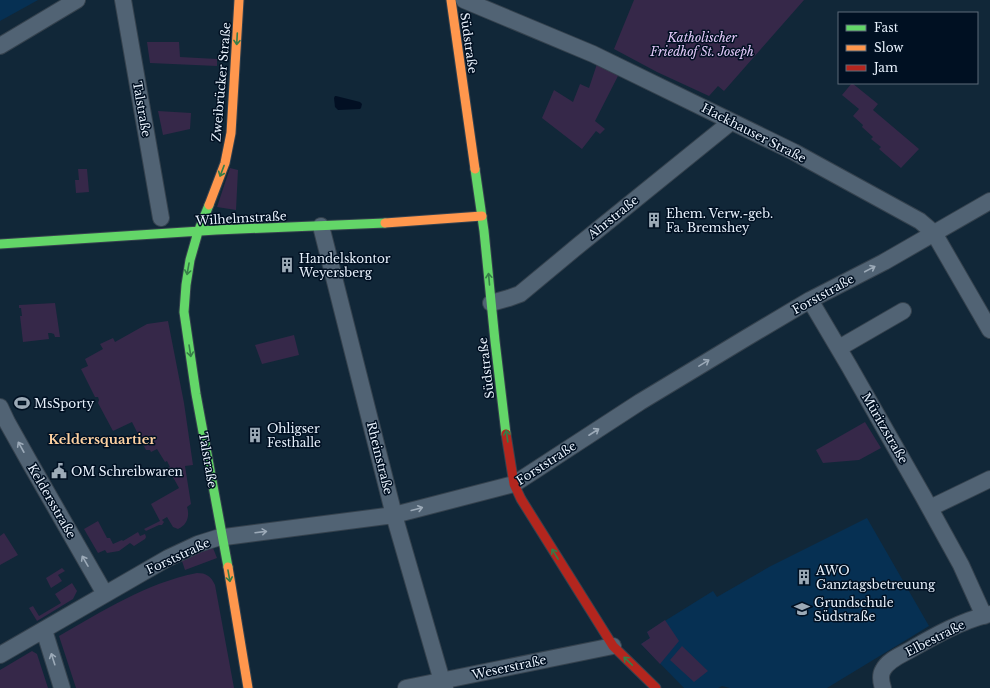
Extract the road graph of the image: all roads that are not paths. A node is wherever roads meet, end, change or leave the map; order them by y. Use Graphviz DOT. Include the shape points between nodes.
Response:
graph roads {
  1 [pos="77,0"];
  2 [pos="123,0"];
  3 [pos="239,0"];
  4 [pos="451,0"];
  5 [pos="464,0"];
  6 [pos="0,46"];
  7 [pos="731,122"];
  8 [pos="990,200"];
  9 [pos="482,216"];
  10 [pos="161,218"];
  11 [pos="321,226"];
  12 [pos="198,232"];
  13 [pos="934,233"];
  14 [pos="0,244"];
  15 [pos="810,300"];
  16 [pos="491,304"];
  17 [pos="903,311"];
  18 [pos="990,330"];
  19 [pos="839,348"];
  20 [pos="0,407"];
  21 [pos="990,479"];
  22 [pos="514,484"];
  23 [pos="930,508"];
  24 [pos="394,515"];
  25 [pos="222,537"];
  26 [pos="105,594"];
  27 [pos="987,615"];
  28 [pos="44,630"];
  29 [pos="613,646"];
  30 [pos="0,655"];
  31 [pos="444,684"];
  32 [pos="62,688"];
  33 [pos="248,688"];
  34 [pos="406,688"];
  35 [pos="656,688"];
  36 [pos="883,688"];
  1 -- 6 [label="street"];
  2 -- 10 [label="street, Talstraße"];
  3 -- 12 [label="main road, Zweibrücker Straße, one-way" via="231,133 225,163"];
  4 -- 9 [label="main road, Südstraße"];
  5 -- 7 [label="street, Hackhauser Straße" via="593,54"];
  7 -- 13 [label="street, Hackhauser Straße" via="808,160 920,221"];
  7 -- 16 [label="street, Ahrstraße" via="520,294"];
  8 -- 13 [label="street, Forststraße"];
  9 -- 11 [label="main road, Wilhelmstraße"];
  16 -- 9 [label="main road, Südstraße, one-way"];
  11 -- 12 [label="main road, Wilhelmstraße"];
  11 -- 24 [label="street, Rheinstraße"];
  12 -- 14 [label="main road, Wilhelmstraße"];
  12 -- 25 [label="main road, Talstraße, one-way" via="189,266 184,312"];
  15 -- 13 [label="street, Forststraße, one-way"];
  13 -- 18 [label="street, Hackhauser Straße"];
  15 -- 19 [label="street, Müritzstraße"];
  22 -- 15 [label="street, Forststraße, one-way" via="640,402"];
  22 -- 16 [label="main road, Südstraße, one-way"];
  17 -- 19 [label="street"];
  19 -- 23 [label="street, Müritzstraße"];
  26 -- 20 [label="street, Keldersstraße, one-way"];
  21 -- 23 [label="street"];
  24 -- 22 [label="street, Forststraße, one-way"];
  29 -- 22 [label="main road, Südstraße, one-way" via="521,500"];
  23 -- 27 [label="street, Müritzstraße"];
  25 -- 24 [label="street, Forststraße, one-way"];
  24 -- 31 [label="street, Rheinstraße"];
  25 -- 26 [label="street, Forststraße" via="198,544 168,558"];
  25 -- 33 [label="main road, Talstraße, one-way"];
  26 -- 28 [label="street, Forststraße"];
  27 -- 36 [label="street, Elbestraße" via="941,632 888,663 882,672"];
  28 -- 30 [label="street, Forststraße"];
  32 -- 28 [label="street, one-way"];
  29 -- 31 [label="street, Weserstraße"];
  35 -- 29 [label="main road, Südstraße, one-way"];
  31 -- 34 [label="street, Weserstraße"];
}
